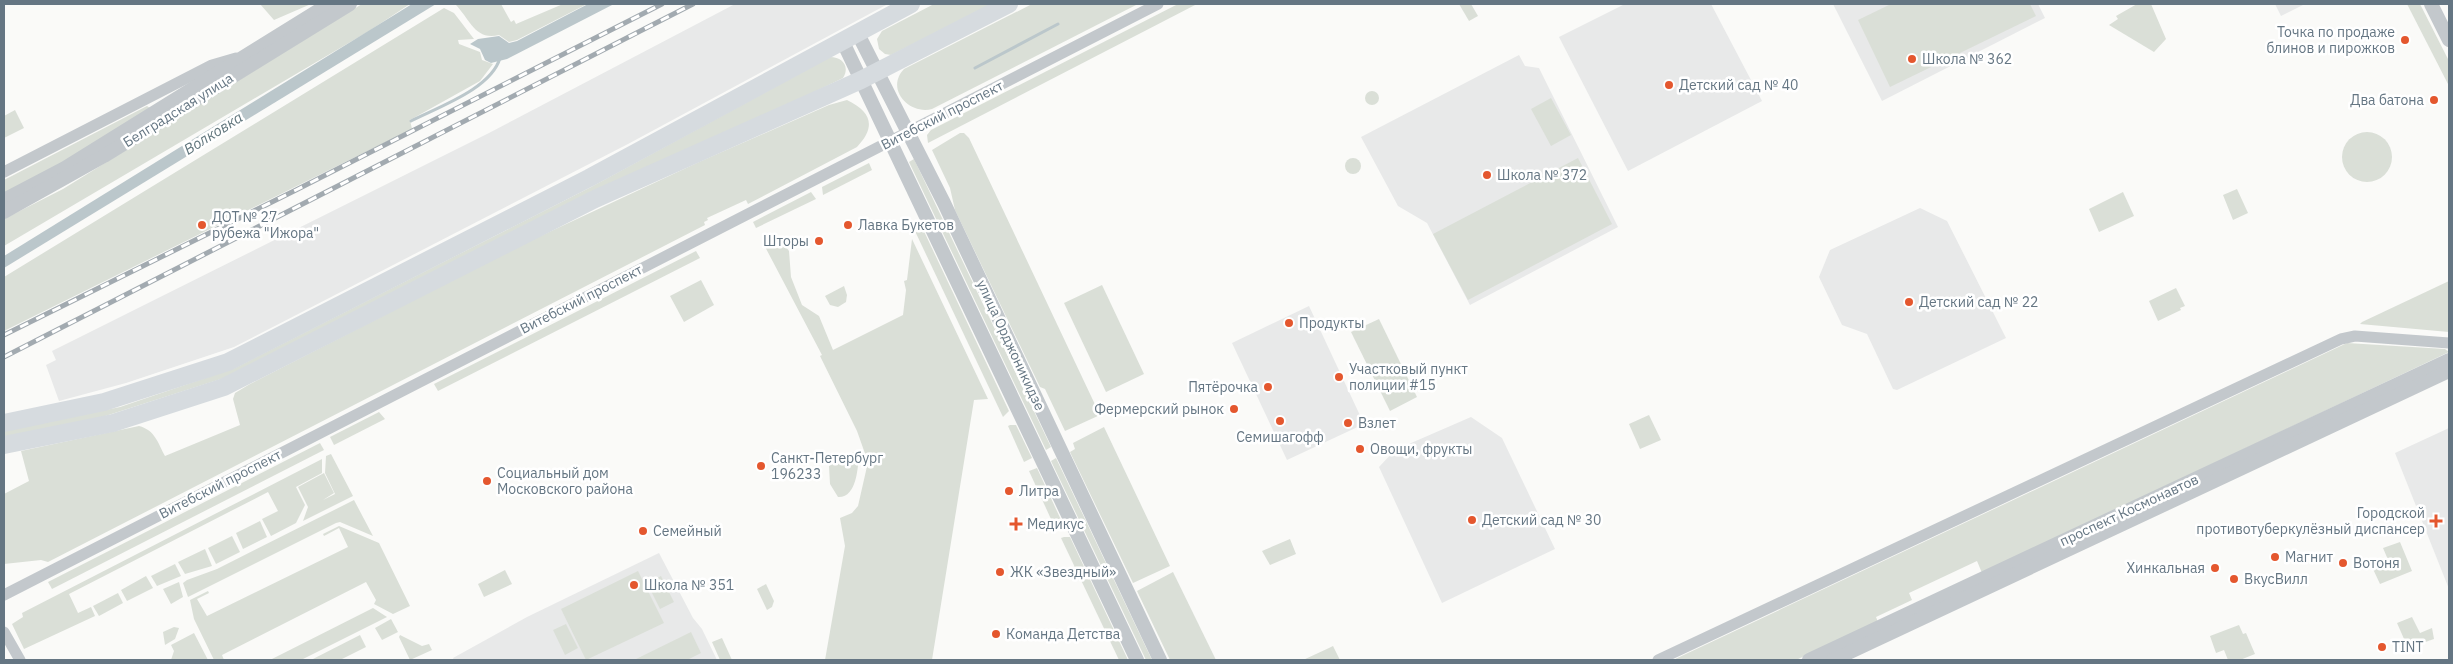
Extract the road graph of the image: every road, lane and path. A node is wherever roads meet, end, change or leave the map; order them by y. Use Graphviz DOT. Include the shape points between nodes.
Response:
graph roads {
  1 [pos="329,4"];
  2 [pos="350,4"];
  3 [pos="912,4"];
  4 [pos="1010,4"];
  5 [pos="1158,4"];
  6 [pos="2431,4"];
  7 [pos="857,32"];
  8 [pos="842,40"];
  9 [pos="2449,40"];
  10 [pos="245,56"];
  11 [pos="878,71"];
  12 [pos="861,80"];
  13 [pos="908,132"];
  14 [pos="890,141"];
  15 [pos="4,172"];
  16 [pos="4,200"];
  17 [pos="4,212"];
  18 [pos="2449,343"];
  19 [pos="2449,360"];
  20 [pos="2449,371"];
  21 [pos="4,423"];
  22 [pos="4,445"];
  23 [pos="4,595"];
  24 [pos="4,632"];
  25 [pos="20,660"];
  26 [pos="1137,660"];
  27 [pos="1160,660"];
  28 [pos="1658,660"];
  29 [pos="1809,660"];
  30 [pos="1833,660"];
  1 -- 10 [label="street, Белградская улица"];
  2 -- 17 [label="street, Белградская улица" via="104,156"];
  3 -- 7 [label="main road"];
  4 -- 11 [label="main road"];
  5 -- 13 [label="street, Витебский проспект"];
  6 -- 9 [label="street"];
  7 -- 8 [label="main road"];
  7 -- 11 [label="street, улица Орджоникидзе"];
  8 -- 12 [label="street, улица Орджоникидзе"];
  8 -- 21 [label="main road" via="589,178 228,362 104,402"];
  10 -- 15 [label="street" via="212,65"];
  10 -- 16 [label="street, Белградская улица" via="65,168"];
  11 -- 12 [label="main road"];
  11 -- 13 [label="street, улица Орджоникидзе"];
  12 -- 14 [label="street, улица Орджоникидзе"];
  12 -- 22 [label="main road" via="603,195 224,386 113,423"];
  13 -- 14 [label="street, Витебский проспект"];
  13 -- 27 [label="street, улица Орджоникидзе"];
  14 -- 23 [label="street, Витебский проспект"];
  14 -- 26 [label="street, улица Орджоникидзе"];
  18 -- 28 [label="street" via="2355,336 2341,339"];
  19 -- 29 [label="street, проспект Космонавтов"];
  20 -- 30 [label="street, проспект Космонавтов"];
  24 -- 25 [label="street"];
}
